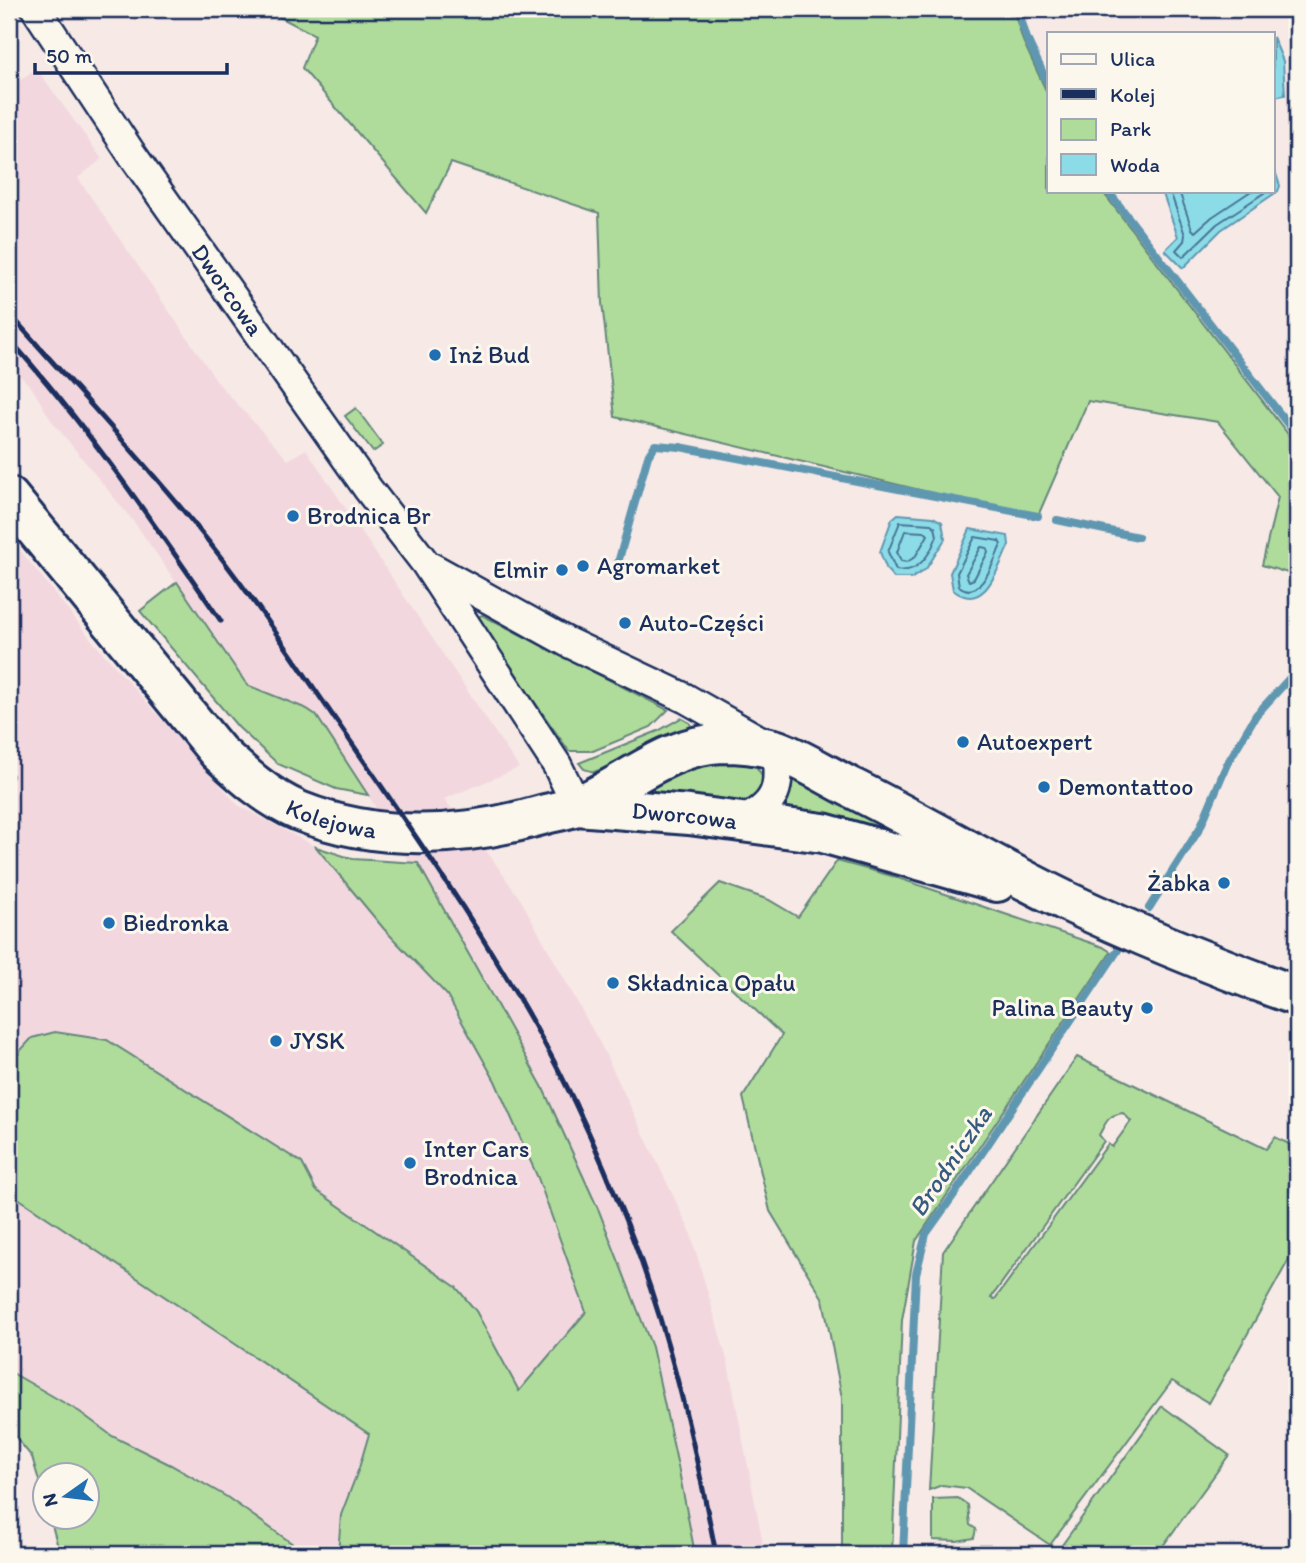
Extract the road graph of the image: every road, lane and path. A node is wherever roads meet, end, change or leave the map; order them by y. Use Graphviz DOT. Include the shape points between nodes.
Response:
graph roads {
  1 [pos="36,9"];
  2 [pos="9,497"];
  3 [pos="426,564"];
  4 [pos="775,749"];
  5 [pos="577,806"];
  6 [pos="741,821"];
  7 [pos="1068,902"];
  8 [pos="1297,996"];
  1 -- 3 [label="street, Dworcowa" via="131,153"];
  2 -- 5 [label="street, Kolejowa" via="218,751 251,782 297,810 374,830 438,834 503,825"];
  3 -- 4 [label="street, Dworcowa"];
  3 -- 5 [label="street, Dworcowa" via="557,765"];
  4 -- 5 [label="street, Kolejowa" via="720,743 698,746 666,757"];
  4 -- 6 [label="street" via="779,768 776,790 758,814"];
  4 -- 7 [label="street, Dworcowa"];
  5 -- 6 [label="street, Dworcowa"];
  6 -- 7 [label="street, Dworcowa" via="823,833"];
  7 -- 8 [label="street, Dworcowa"];
}
